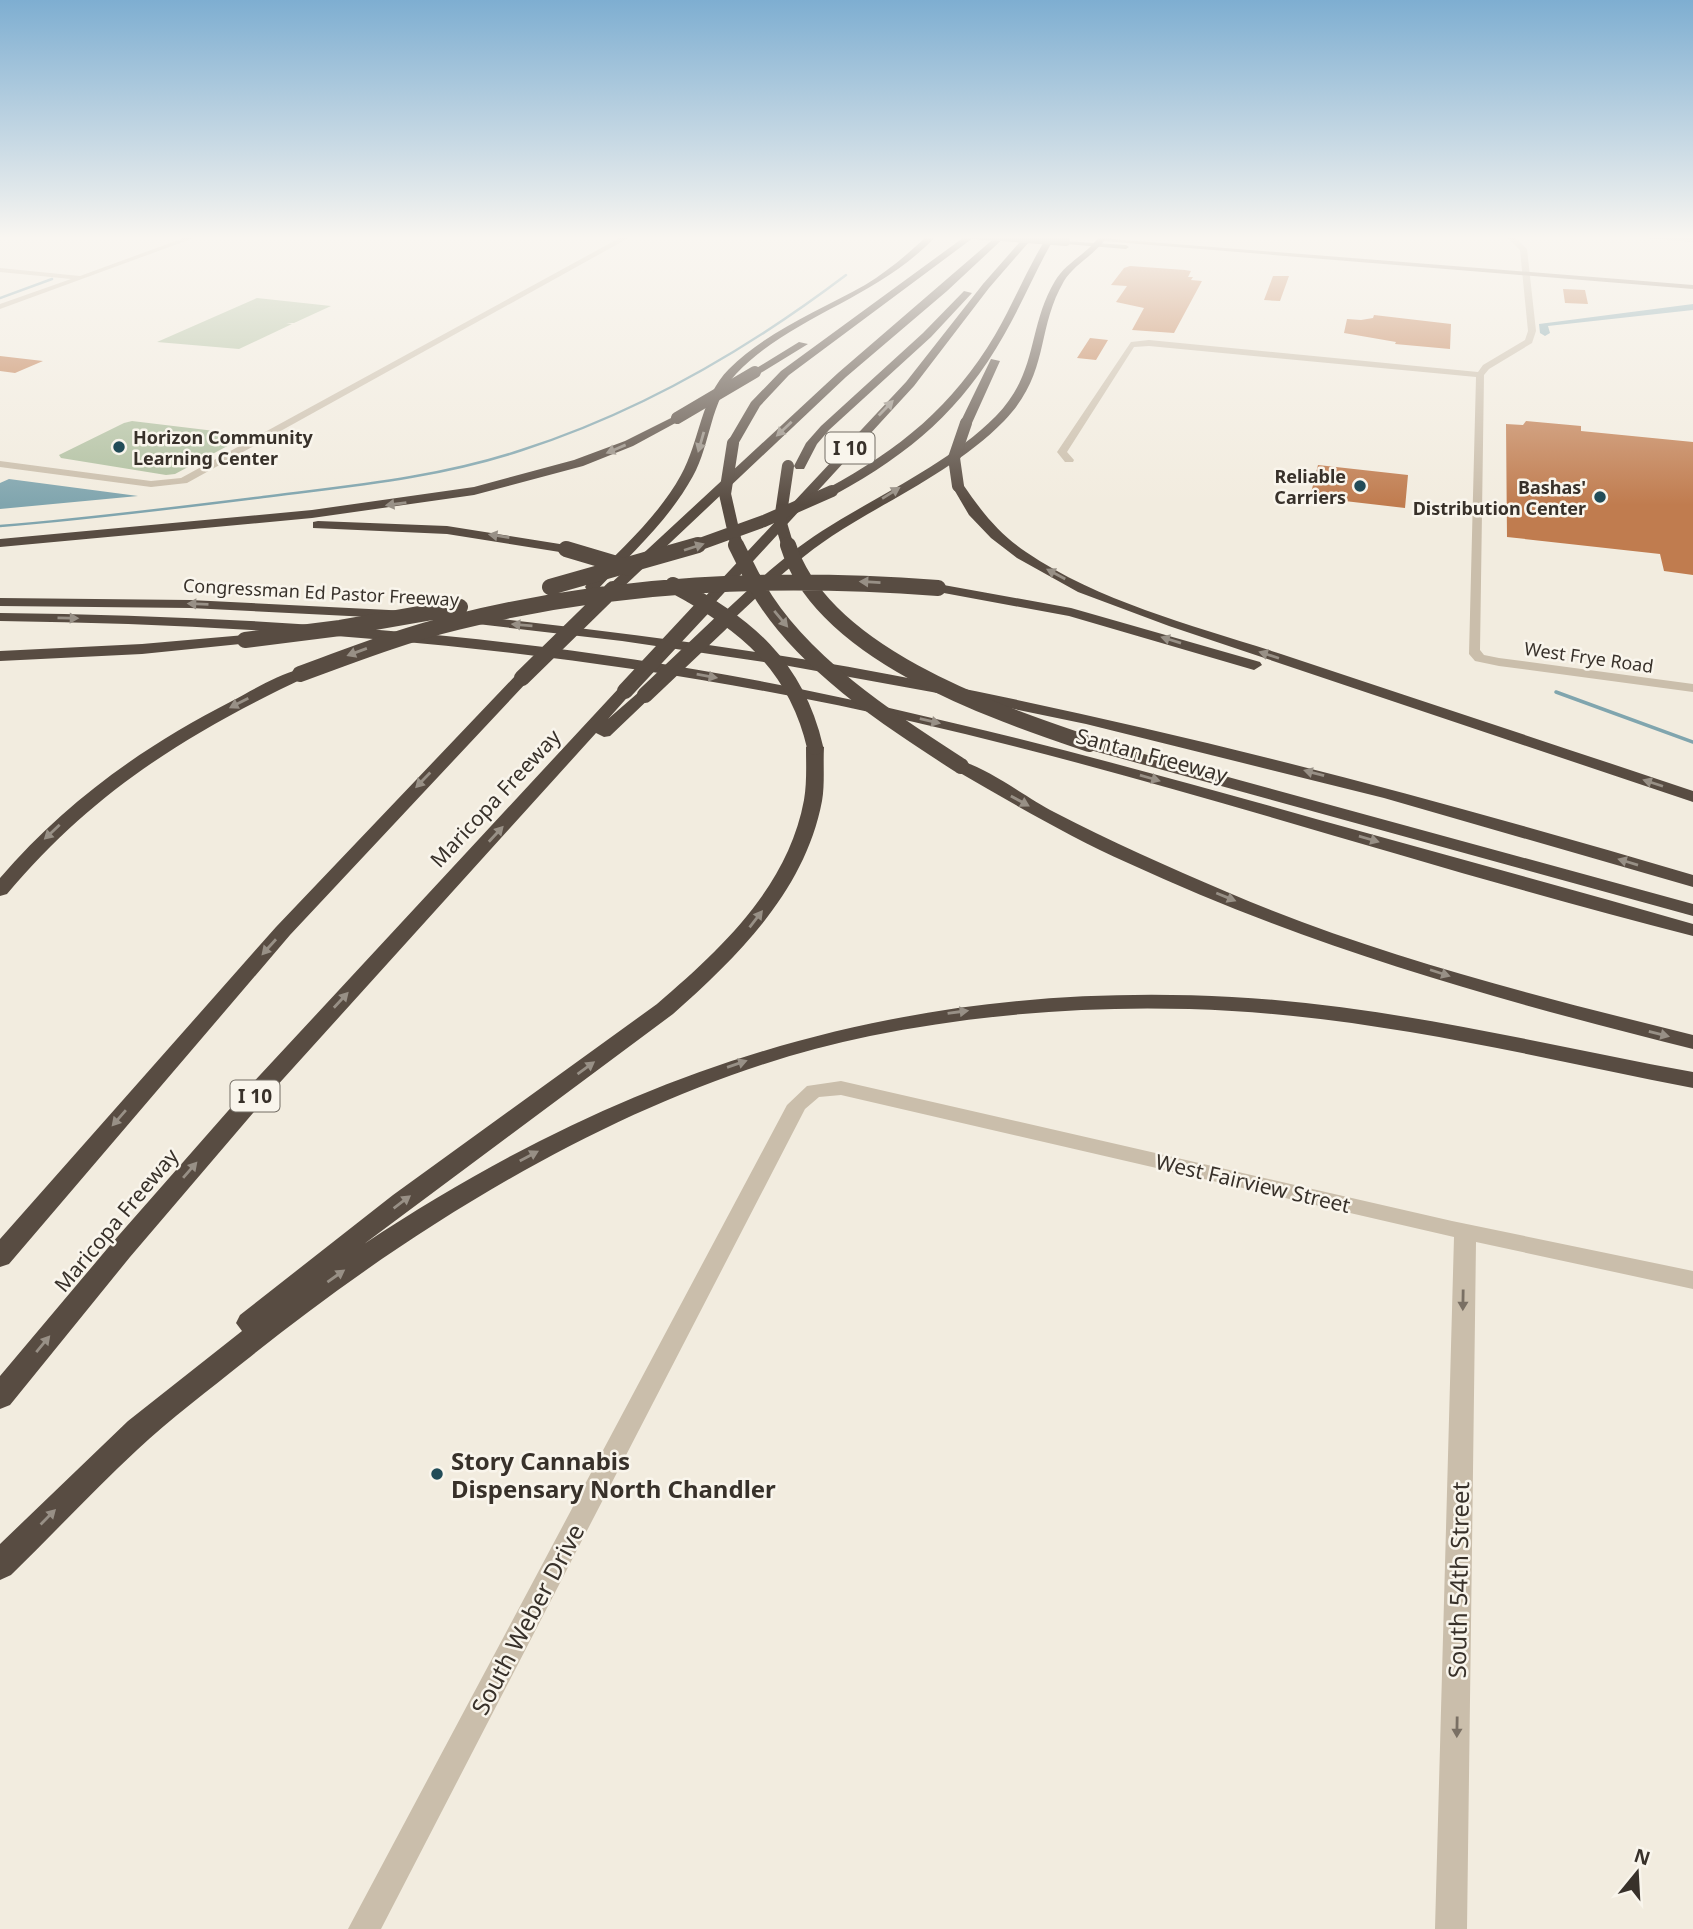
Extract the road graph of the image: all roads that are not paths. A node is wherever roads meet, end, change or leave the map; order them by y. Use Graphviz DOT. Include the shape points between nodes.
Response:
graph roads {
  1 [pos="468,325"];
  2 [pos="802,325"];
  3 [pos="836,325"];
  4 [pos="849,325"];
  5 [pos="901,325"];
  6 [pos="921,325"];
  7 [pos="936,325"];
  8 [pos="956,325"];
  9 [pos="1004,325"];
  10 [pos="1012,325"];
  11 [pos="1046,325"];
  12 [pos="1532,325"];
  13 [pos="1480,375"];
  14 [pos="1069,460"];
  15 [pos="0,464"];
  16 [pos="0,545"];
  17 [pos="0,602"];
  18 [pos="0,617"];
  19 [pos="639,638"];
  20 [pos="0,656"];
  21 [pos="592,657"];
  22 [pos="515,677"];
  23 [pos="1693,688"];
  24 [pos="1093,740"];
  25 [pos="1612,770"];
  26 [pos="1693,797"];
  27 [pos="522,806"];
  28 [pos="1693,881"];
  29 [pos="0,890"];
  30 [pos="1693,899"];
  31 [pos="1693,910"];
  32 [pos="1693,930"];
  33 [pos="1693,1042"];
  34 [pos="1693,1080"];
  35 [pos="814,1091"];
  36 [pos="1465,1232"];
  37 [pos="0,1257"];
  38 [pos="1693,1280"];
  39 [pos="0,1397"];
  40 [pos="129,1439"];
  41 [pos="0,1565"];
  42 [pos="364,1929"];
  43 [pos="1451,1929"];
  1 -- 15 [label="street" via="173,484"];
  2 -- 22 [label="highway, one-way" via="731,373 714,398 698,453 678,491"];
  3 -- 16 [label="highway, one-way, bridge" via="630,443 516,481 357,509"];
  4 -- 33 [label="highway, one-way, bridge" via="779,378 751,409 733,443 725,475 727,517 739,553 765,598 794,634 847,684 900,726 1023,802 1200,887 1499,991"];
  5 -- 22 [label="highway, I 10, one-way, bridge"];
  6 -- 24 [label="highway, bridge" via="815,426 788,466 779,512 794,565 834,616 899,663 985,706"];
  7 -- 24 [label="highway, bridge" via="812,443 800,466 792,499 798,538 815,575 849,614 895,649 961,685"];
  27 -- 8 [label="highway, Maricopa Freeway / I 10, one-way, bridge" via="909,384"];
  20 -- 9 [label="highway, one-way, bridge" via="245,640 419,615 575,581 718,539 832,491 901,451 941,417"];
  25 -- 10 [label="highway, one-way, bridge" via="1101,596 1008,545 976,515 958,486 954,458"];
  27 -- 11 [label="highway, one-way, bridge" via="813,543 995,423 1029,380"];
  12 -- 13 [label="street" via="1529,341"];
  13 -- 14 [label="street" via="1139,344 1128,347 1062,452"];
  13 -- 23 [label="street, West Frye Road" via="1474,651 1480,658"];
  40 -- 16 [label="highway, one-way, bridge" via="195,1371 328,1259 638,1031 723,957 772,896 799,846 815,792 815,747 803,702 790,681 740,626 664,582 566,549 465,531 345,525"];
  19 -- 17 [label="highway, Congressman Ed Pastor Freeway, one-way" via="321,609"];
  18 -- 21 [label="highway, Congressman Ed Pastor Freeway, one-way" via="301,627"];
  28 -- 19 [label="highway, Santan Freeway, one-way" via="1390,793 1121,726 842,669"];
  21 -- 32 [label="highway, Santan Freeway, one-way" via="816,696 1003,738"];
  22 -- 37 [label="highway, I 10, one-way" via="240,979"];
  24 -- 30 [label="highway"];
  24 -- 31 [label="highway"];
  26 -- 25 [label="highway, one-way"];
  25 -- 29 [label="highway, one-way, bridge" via="1032,603 844,580 691,583 524,605 385,642 300,674 212,717 133,766 60,825"];
  39 -- 27 [label="highway, Maricopa Freeway / I 10, one-way" via="240,1112"];
  40 -- 34 [label="highway, one-way" via="324,1285 429,1214 508,1168 608,1116 699,1077 856,1031 934,1015 1046,1003 1225,1003 1367,1020"];
  35 -- 36 [label="street, West Fairview Street" via="841,1088"];
  35 -- 42 [label="street, South Weber Drive" via="797,1105"];
  36 -- 38 [label="street, West Fairview Street"];
  36 -- 43 [label="street, South 54th Street, one-way"];
  41 -- 40 [label="highway, one-way"];
}
